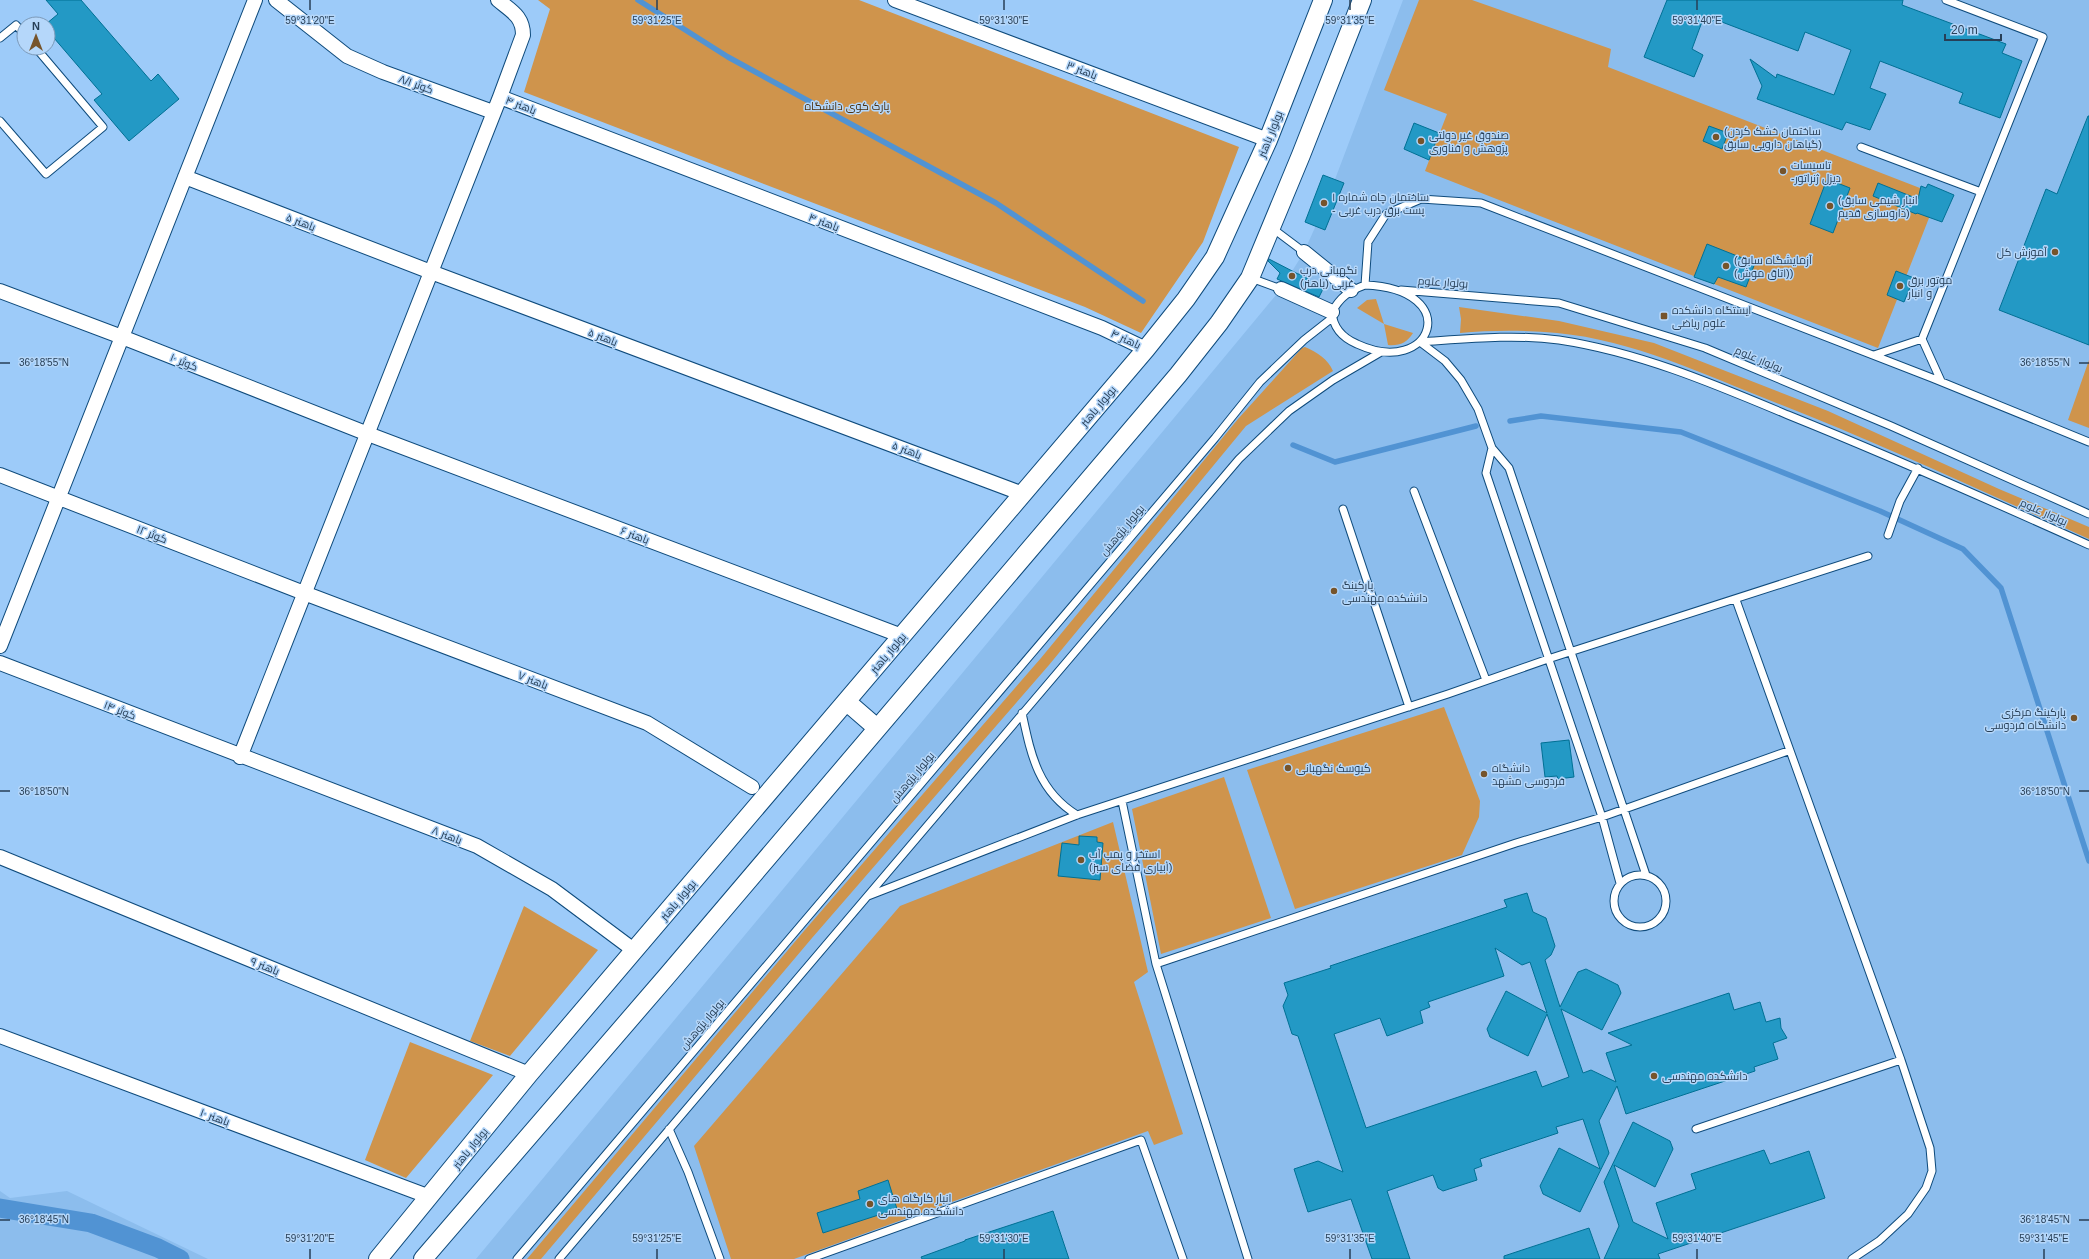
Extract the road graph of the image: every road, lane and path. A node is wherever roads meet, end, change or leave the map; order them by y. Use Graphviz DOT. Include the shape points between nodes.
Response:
graph roads {
  1 [pos="255,0"];
  2 [pos="276,0"];
  3 [pos="498,0"];
  4 [pos="896,0"];
  5 [pos="1323,0"];
  6 [pos="1362,0"];
  7 [pos="1946,0"];
  8 [pos="16,25"];
  9 [pos="0,38"];
  10 [pos="43,56"];
  11 [pos="500,97"];
  12 [pos="493,112"];
  13 [pos="0,121"];
  14 [pos="1268,140"];
  15 [pos="1861,147"];
  16 [pos="185,177"];
  17 [pos="1981,192"];
  18 [pos="1271,227"];
  19 [pos="1304,252"];
  20 [pos="431,272"];
  21 [pos="1250,278"];
  22 [pos="1365,285"];
  23 [pos="1281,289"];
  24 [pos="1351,290"];
  25 [pos="1401,290"];
  26 [pos="0,291"];
  27 [pos="1332,315"];
  28 [pos="122,337"];
  29 [pos="1922,339"];
  30 [pos="1420,342"];
  31 [pos="1146,349"];
  32 [pos="1381,352"];
  33 [pos="1874,355"];
  34 [pos="1941,381"];
  35 [pos="368,434"];
  36 [pos="2089,442"];
  37 [pos="1492,448"];
  38 [pos="1918,468"];
  39 [pos="0,475"];
  40 [pos="1414,491"];
  41 [pos="1023,494"];
  42 [pos="59,497"];
  43 [pos="1343,509"];
  44 [pos="2089,514"];
  45 [pos="1888,536"];
  46 [pos="2089,545"];
  47 [pos="1868,556"];
  48 [pos="304,594"];
  49 [pos="1736,600"];
  50 [pos="902,636"];
  51 [pos="0,646"];
  52 [pos="1570,652"];
  53 [pos="1548,658"];
  54 [pos="0,663"];
  55 [pos="1486,680"];
  56 [pos="846,702"];
  57 [pos="1409,707"];
  58 [pos="1022,713"];
  59 [pos="878,728"];
  60 [pos="1788,751"];
  61 [pos="240,757"];
  62 [pos="752,786"];
  63 [pos="1122,801"];
  64 [pos="1624,809"];
  65 [pos="1077,815"];
  66 [pos="1602,817"];
  67 [pos="0,857"];
  68 [pos="1646,875"];
  69 [pos="1620,883"];
  70 [pos="867,896"];
  71 [pos="635,951"];
  72 [pos="1156,964"];
  73 [pos="0,1036"];
  74 [pos="1900,1060"];
  75 [pos="529,1074"];
  76 [pos="1696,1129"];
  77 [pos="669,1130"];
  78 [pos="430,1197"];
  79 [pos="378,1259"];
  80 [pos="423,1259"];
  81 [pos="517,1259"];
  82 [pos="559,1259"];
  83 [pos="720,1259"];
  84 [pos="809,1259"];
  85 [pos="1183,1259"];
  86 [pos="1248,1259"];
  87 [pos="1852,1259"];
  1 -- 16 [label="street"];
  2 -- 12 [label="street, کوثر ۸/۱" via="347,56 382,72"];
  3 -- 11 [label="street" via="515,14 523,25 523,35"];
  4 -- 14 [label="street, باهنر ۳"];
  5 -- 14 [label="street, بولوار باهنر"];
  6 -- 18 [label="street"];
  7 -- 17 [label="lane" via="2043,37"];
  8 -- 9 [label="lane"];
  10 -- 13 [label="lane" via="102,127 46,174"];
  11 -- 12 [label="street"];
  11 -- 31 [label="street, باهنر ۴" via="1102,328"];
  12 -- 20 [label="street"];
  14 -- 31 [label="street, بولوار باهنر" via="1215,257"];
  15 -- 17 [label="lane"];
  16 -- 20 [label="street, باهنر ۵"];
  16 -- 28 [label="street"];
  17 -- 29 [label="lane"];
  18 -- 19 [label="lane"];
  18 -- 21 [label="street"];
  19 -- 24 [label="street"];
  20 -- 35 [label="street"];
  20 -- 41 [label="street, باهنر ۵"];
  21 -- 23 [label="lane"];
  21 -- 59 [label="street" via="1178,375"];
  22 -- 24 [label="lane"];
  22 -- 25 [label="lane"];
  22 -- 33 [label="lane" via="1368,242 1386,214 1421,199 1481,203"];
  23 -- 27 [label="street"];
  24 -- 27 [label="lane" via="1339,300"];
  25 -- 30 [label="lane" via="1422,306 1427,317 1429,326"];
  25 -- 44 [label="lane, بولوار علوم" via="1559,303 1705,348 1891,426"];
  26 -- 28 [label="street, کوثر ۱۰"];
  27 -- 32 [label="lane" via="1338,331 1349,341"];
  27 -- 81 [label="lane, بولوار پژوهش" via="1260,382"];
  28 -- 35 [label="street, کوثر ۱۰"];
  28 -- 42 [label="street"];
  29 -- 33 [label="lane"];
  29 -- 34 [label="lane"];
  30 -- 32 [label="lane" via="1409,349"];
  30 -- 37 [label="lane" via="1445,361 1461,380 1478,409"];
  30 -- 38 [label="lane, بولوار علوم" via="1506,337 1558,340 1619,353 1679,370"];
  31 -- 41 [label="street, بولوار باهنر"];
  32 -- 58 [label="lane" via="1333,380 1288,411 1239,459"];
  33 -- 34 [label="lane"];
  34 -- 36 [label="lane"];
  35 -- 48 [label="street"];
  35 -- 50 [label="street, باهنر ۶"];
  37 -- 52 [label="lane" via="1509,468"];
  37 -- 53 [label="lane" via="1486,473"];
  38 -- 45 [label="lane" via="1900,501"];
  38 -- 46 [label="lane, بولوار علوم"];
  39 -- 42 [label="street, کوثر ۱۲"];
  40 -- 55 [label="lane"];
  41 -- 50 [label="street, بولوار باهنر"];
  42 -- 48 [label="street, کوثر ۱۲"];
  42 -- 51 [label="street"];
  43 -- 57 [label="lane"];
  47 -- 49 [label="lane"];
  48 -- 61 [label="street"];
  48 -- 62 [label="street, باهنر ۷" via="647,723"];
  49 -- 52 [label="lane"];
  49 -- 60 [label="lane"];
  50 -- 56 [label="street, بولوار باهنر"];
  52 -- 53 [label="lane"];
  52 -- 64 [label="lane"];
  53 -- 55 [label="lane"];
  53 -- 66 [label="lane"];
  54 -- 61 [label="street, کوثر ۱۴"];
  55 -- 57 [label="lane"];
  56 -- 59 [label="street"];
  56 -- 71 [label="street, بولوار باهنر"];
  57 -- 63 [label="lane"];
  58 -- 65 [label="lane" via="1031,755 1046,788 1068,810"];
  58 -- 70 [label="lane"];
  59 -- 80 [label="street"];
  60 -- 64 [label="lane"];
  60 -- 74 [label="lane"];
  61 -- 71 [label="street, باهنر ۸" via="477,846 552,889"];
  63 -- 65 [label="lane"];
  63 -- 72 [label="lane"];
  64 -- 66 [label="lane"];
  64 -- 68 [label="lane"];
  65 -- 70 [label="lane"];
  66 -- 69 [label="lane"];
  66 -- 72 [label="lane" via="1516,843"];
  67 -- 75 [label="street, باهنر ۹"];
  68 -- 69 [label="lane" via="1636,875"];
  68 -- 69 [label="lane" via="1654,879 1665,893 1666,902 1659,919 1643,928 1626,924 1614,909 1615,891"];
  70 -- 77 [label="lane"];
  71 -- 75 [label="street, بولوار باهنر"];
  72 -- 86 [label="lane"];
  73 -- 78 [label="street, باهنر ۱۰"];
  74 -- 76 [label="lane"];
  74 -- 87 [label="lane" via="1930,1148 1932,1171 1926,1188 1908,1214 1879,1241"];
  75 -- 78 [label="street, بولوار باهنر"];
  77 -- 82 [label="lane"];
  77 -- 83 [label="lane" via="688,1172"];
  78 -- 79 [label="street, بولوار باهنر"];
  84 -- 85 [label="lane" via="1141,1140"];
}
